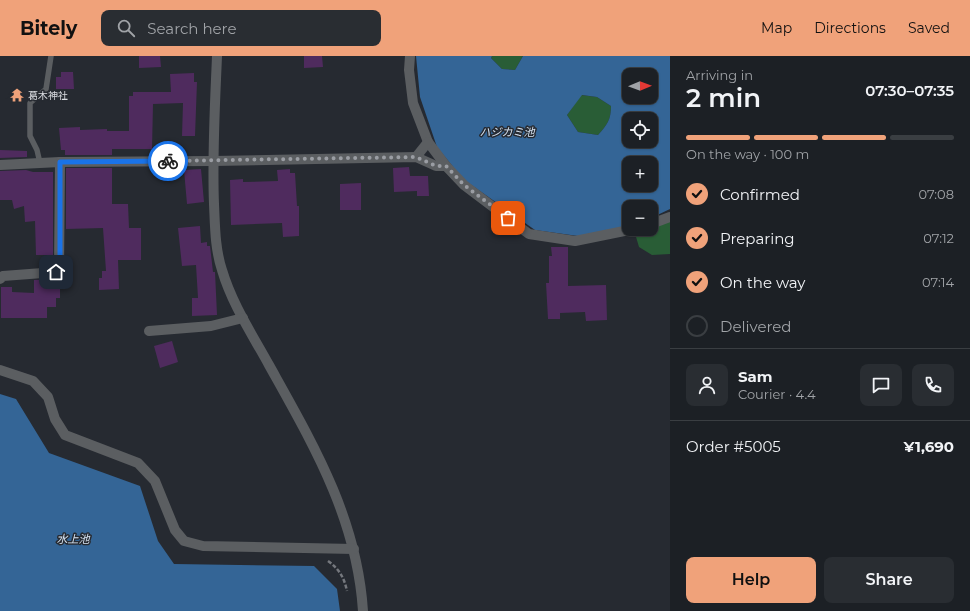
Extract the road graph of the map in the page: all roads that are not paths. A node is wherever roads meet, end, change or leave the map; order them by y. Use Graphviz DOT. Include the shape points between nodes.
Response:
graph roads {
  1 [pos="51,56"];
  2 [pos="217,56"];
  3 [pos="410,56"];
  4 [pos="428,142"];
  5 [pos="416,157"];
  6 [pos="60,162"];
  7 [pos="213,162"];
  8 [pos="40,163"];
  9 [pos="0,165"];
  10 [pos="446,166"];
  11 [pos="670,217"];
  12 [pos="658,221"];
  13 [pos="622,231"];
  14 [pos="0,279"];
  15 [pos="243,318"];
  16 [pos="149,331"];
  17 [pos="0,370"];
  18 [pos="354,549"];
  19 [pos="362,611"];
  1 -- 8 [label="lane" via="46,89 30,102 30,136"];
  2 -- 7 [label="street"];
  3 -- 4 [label="street" via="412,103"];
  4 -- 5 [label="street"];
  4 -- 10 [label="street"];
  5 -- 7 [label="street"];
  5 -- 10 [label="street" via="436,166"];
  6 -- 7 [label="street"];
  6 -- 8 [label="street"];
  6 -- 14 [label="street" via="60,269 56,272 3,276"];
  7 -- 15 [label="street" via="215,236 221,269"];
  8 -- 9 [label="street"];
  10 -- 13 [label="street" via="464,185 529,234 576,241"];
  11 -- 12 [label="street"];
  15 -- 16 [label="street" via="211,326"];
  15 -- 18 [label="street" via="307,432 329,477"];
  17 -- 18 [label="street" via="33,381 48,397 55,419 65,435 138,463 155,481 175,530 184,541 202,546"];
  18 -- 19 [label="street"];
}
